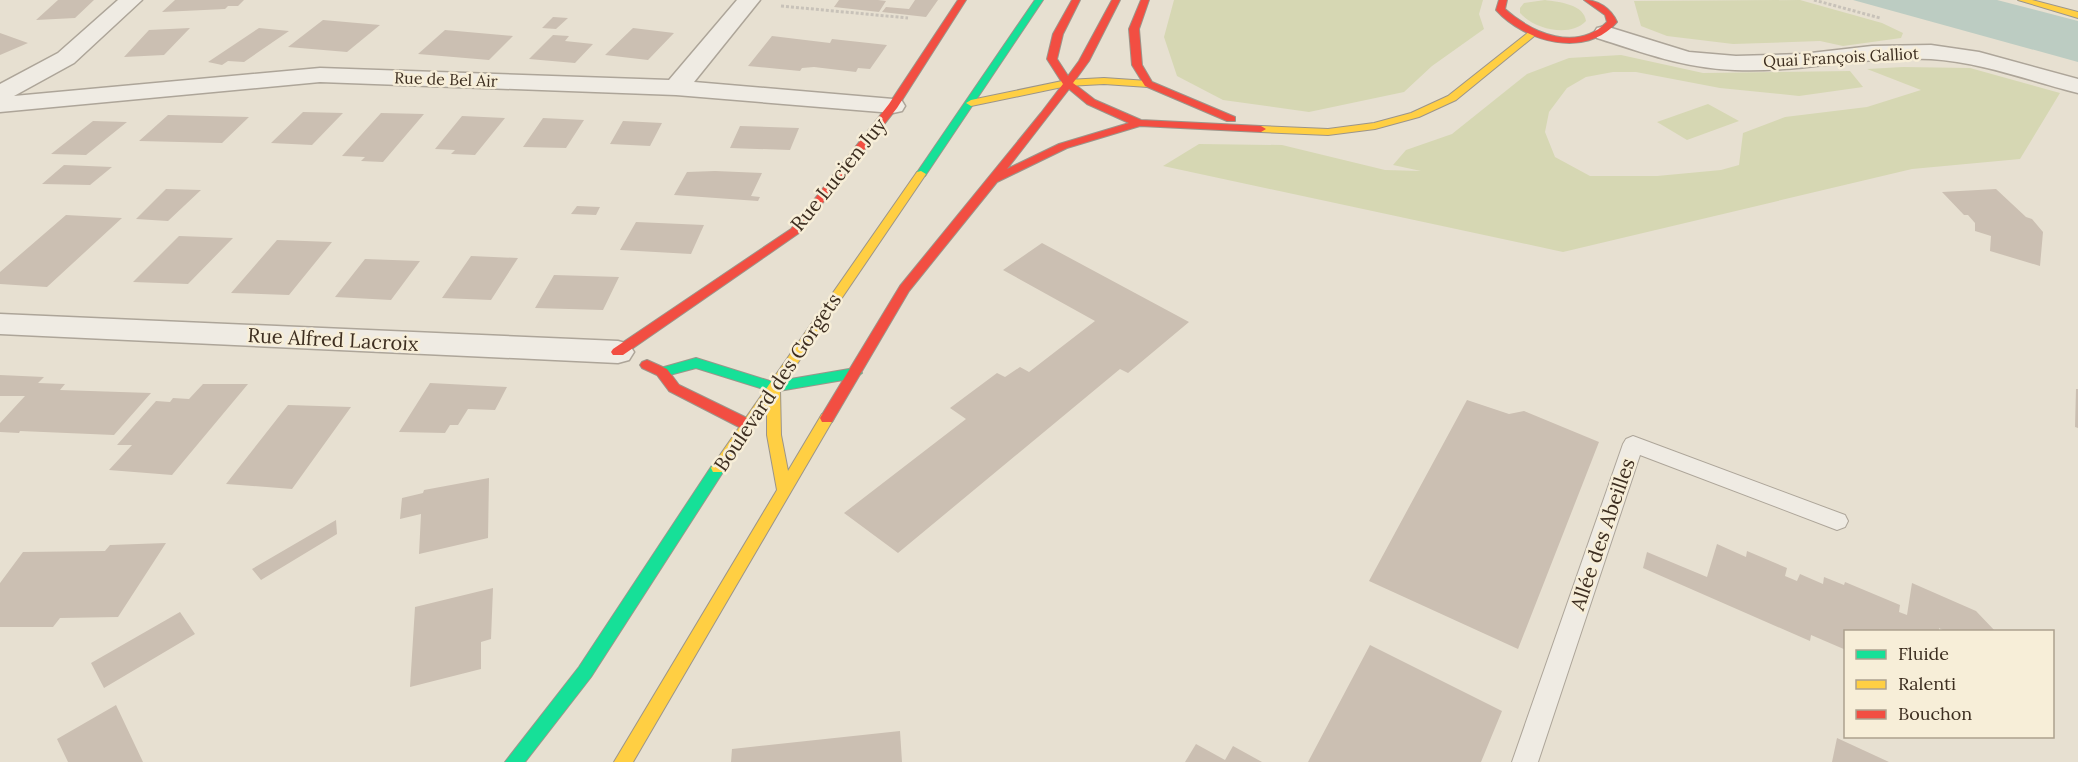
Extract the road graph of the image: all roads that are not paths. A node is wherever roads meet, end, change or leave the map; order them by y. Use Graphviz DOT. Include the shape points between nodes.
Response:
graph roads {
  1 [pos="131,0"];
  2 [pos="962,0"];
  3 [pos="1039,0"];
  4 [pos="1076,0"];
  5 [pos="1116,0"];
  6 [pos="1145,0"];
  7 [pos="1503,0"];
  8 [pos="1588,0"];
  9 [pos="2022,0"];
  10 [pos="748,2"];
  11 [pos="2078,15"];
  12 [pos="1533,33"];
  13 [pos="1605,33"];
  14 [pos="1067,83"];
  15 [pos="1148,84"];
  16 [pos="2078,86"];
  17 [pos="676,88"];
  18 [pos="0,94"];
  19 [pos="971,103"];
  20 [pos="0,105"];
  21 [pos="893,106"];
  22 [pos="1139,123"];
  23 [pos="1250,127"];
  24 [pos="994,179"];
  25 [pos="0,324"];
  26 [pos="618,352"];
  27 [pos="662,372"];
  28 [pos="855,373"];
  29 [pos="773,387"];
  30 [pos="746,424"];
  31 [pos="784,489"];
  32 [pos="1837,521"];
  33 [pos="514,762"];
  34 [pos="623,762"];
  35 [pos="1525,762"];
  1 -- 18 [label="street" via="66,58"];
  2 -- 21 [label="street, Rue Lucien Juy"];
  3 -- 19 [label="street, Boulevard des Gorgets"];
  4 -- 14 [label="street" via="1058,33 1052,59"];
  5 -- 14 [label="street" via="1084,61"];
  6 -- 15 [label="street" via="1134,29 1137,65"];
  7 -- 12 [label="street" via="1500,10 1506,19"];
  8 -- 13 [label="street" via="1608,14 1612,22"];
  9 -- 11 [label="street"];
  10 -- 17 [label="street"];
  12 -- 13 [label="street" via="1571,40"];
  12 -- 23 [label="street" via="1452,98 1415,115 1375,126 1328,132"];
  13 -- 16 [label="street, Quai François Galliot" via="1687,59 1736,63 1930,52 1978,59"];
  14 -- 15 [label="street"];
  14 -- 19 [label="street"];
  14 -- 22 [label="street" via="1091,102"];
  14 -- 24 [label="street"];
  15 -- 23 [label="street"];
  17 -- 20 [label="street, Rue de Bel Air" via="320,75"];
  17 -- 21 [label="street, Rue de Bel Air"];
  19 -- 29 [label="street, Boulevard des Gorgets"];
  21 -- 26 [label="street, Rue Lucien Juy" via="795,231"];
  22 -- 23 [label="street"];
  22 -- 24 [label="street" via="1063,146"];
  24 -- 28 [label="street" via="904,289"];
  25 -- 26 [label="street, Rue Alfred Lacroix"];
  26 -- 27 [label="street, Rue Alfred Lacroix"];
  27 -- 29 [label="street" via="696,363"];
  27 -- 30 [label="street, Rue Alfred Lacroix" via="674,388"];
  28 -- 29 [label="street"];
  28 -- 31 [label="street"];
  29 -- 30 [label="street, Boulevard des Gorgets"];
  29 -- 31 [label="street" via="774,435"];
  30 -- 33 [label="street, Boulevard des Gorgets" via="585,672"];
  31 -- 34 [label="street"];
  32 -- 35 [label="lane, Allée des Abeilles" via="1633,444"];
}
